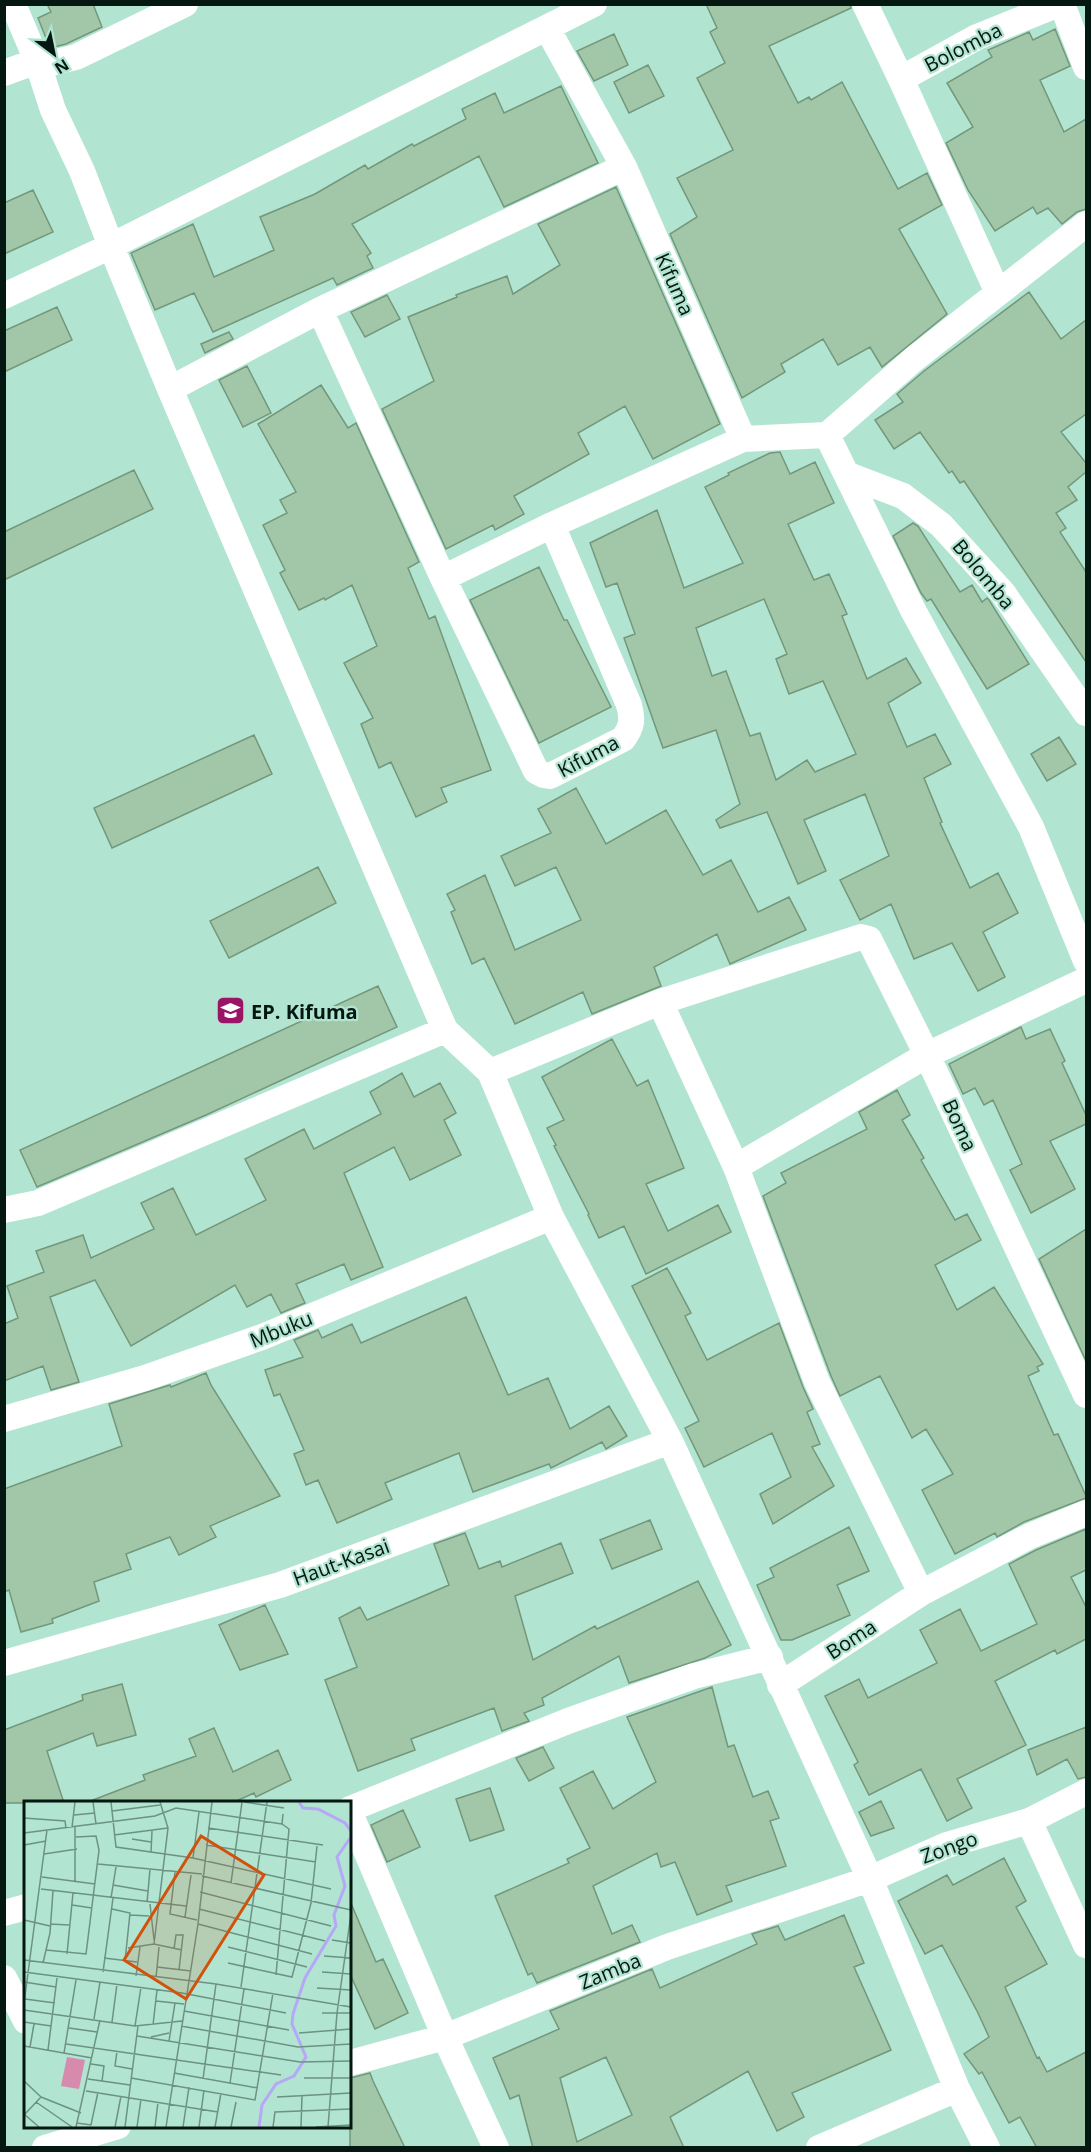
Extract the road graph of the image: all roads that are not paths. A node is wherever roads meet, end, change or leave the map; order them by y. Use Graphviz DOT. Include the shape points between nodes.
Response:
graph roads {
  1 [pos="13,4"];
  2 [pos="185,4"];
  3 [pos="594,4"];
  4 [pos="865,4"];
  5 [pos="1060,4"];
  6 [pos="547,28"];
  7 [pos="37,61"];
  8 [pos="1086,67"];
  9 [pos="4,73"];
  10 [pos="901,79"];
  11 [pos="624,167"];
  12 [pos="1086,224"];
  13 [pos="111,246"];
  14 [pos="998,293"];
  15 [pos="4,296"];
  16 [pos="320,310"];
  17 [pos="170,389"];
  18 [pos="827,435"];
  19 [pos="743,439"];
  20 [pos="848,475"];
  21 [pos="552,525"];
  22 [pos="443,578"];
  23 [pos="1086,713"];
  24 [pos="1086,961"];
  25 [pos="1086,980"];
  26 [pos="660,1002"];
  27 [pos="445,1030"];
  28 [pos="927,1055"];
  29 [pos="490,1072"];
  30 [pos="736,1167"];
  31 [pos="4,1210"];
  32 [pos="551,1217"];
  33 [pos="1086,1395"];
  34 [pos="4,1419"];
  35 [pos="670,1441"];
  36 [pos="1086,1513"];
  37 [pos="921,1593"];
  38 [pos="770,1657"];
  39 [pos="4,1663"];
  40 [pos="780,1684"];
  41 [pos="1086,1792"];
  42 [pos="351,1811"];
  43 [pos="351,1813"];
  44 [pos="1029,1821"];
  45 [pos="870,1879"];
  46 [pos="24,1908"];
  47 [pos="4,1913"];
  48 [pos="1086,1945"];
  49 [pos="4,1978"];
  50 [pos="24,2017"];
  51 [pos="445,2037"];
  52 [pos="351,2063"];
  53 [pos="957,2089"];
  54 [pos="114,2128"];
  55 [pos="81,2137"];
  56 [pos="45,2148"];
  57 [pos="496,2148"];
  58 [pos="819,2148"];
  59 [pos="987,2148"];
  1 -- 7 [label="street"];
  2 -- 7 [label="street" via="76,57 52,63"];
  3 -- 6 [label="street"];
  4 -- 10 [label="street, Bolomba"];
  5 -- 8 [label="street, Bolomba"];
  5 -- 10 [label="street, Bolomba" via="977,37"];
  6 -- 11 [label="street, Kifuma"];
  6 -- 13 [label="street"];
  7 -- 9 [label="street"];
  7 -- 13 [label="street" via="53,110"];
  10 -- 14 [label="street, Bolomba"];
  11 -- 16 [label="street"];
  11 -- 19 [label="street, Kifuma"];
  12 -- 14 [label="street"];
  13 -- 15 [label="street"];
  13 -- 17 [label="street"];
  14 -- 18 [label="street"];
  16 -- 17 [label="street"];
  16 -- 22 [label="street, Kifuma"];
  17 -- 27 [label="street"];
  18 -- 19 [label="street"];
  18 -- 20 [label="street"];
  19 -- 21 [label="street"];
  20 -- 23 [label="street, Bolomba" via="903,496 941,525 1003,593"];
  20 -- 24 [label="street" via="913,610 1031,827"];
  21 -- 22 [label="street"];
  21 -- 22 [label="street, Kifuma" via="633,719 623,739 556,773 544,775 536,771"];
  25 -- 28 [label="street"];
  26 -- 28 [label="street, Boma" via="861,937 869,939"];
  26 -- 29 [label="street, Boma"];
  26 -- 30 [label="street"];
  27 -- 29 [label="street"];
  27 -- 31 [label="street" via="38,1203"];
  28 -- 30 [label="street"];
  28 -- 33 [label="street, Boma"];
  29 -- 32 [label="street"];
  30 -- 37 [label="street" via="817,1382"];
  32 -- 34 [label="street, Mbuku" via="262,1337 145,1378"];
  32 -- 35 [label="street"];
  35 -- 38 [label="street"];
  35 -- 39 [label="street, Haut-Kasai" via="280,1585"];
  36 -- 37 [label="street, Boma" via="1030,1536"];
  37 -- 40 [label="street, Boma"];
  38 -- 40 [label="street"];
  38 -- 42 [label="street" via="694,1676 579,1717"];
  40 -- 45 [label="street"];
  41 -- 44 [label="street, Zongo"];
  43 -- 51 [label="street"];
  44 -- 45 [label="street, Zongo" via="947,1845"];
  44 -- 48 [label="street"];
  45 -- 51 [label="street, Zamba" via="667,1947"];
  45 -- 53 [label="street"];
  46 -- 47 [label="street"];
  49 -- 50 [label="street"];
  51 -- 52 [label="street, Zamba"];
  51 -- 57 [label="street"];
  53 -- 58 [label="street"];
  53 -- 59 [label="street"];
  54 -- 55 [label="street"];
  55 -- 56 [label="street"];
}
